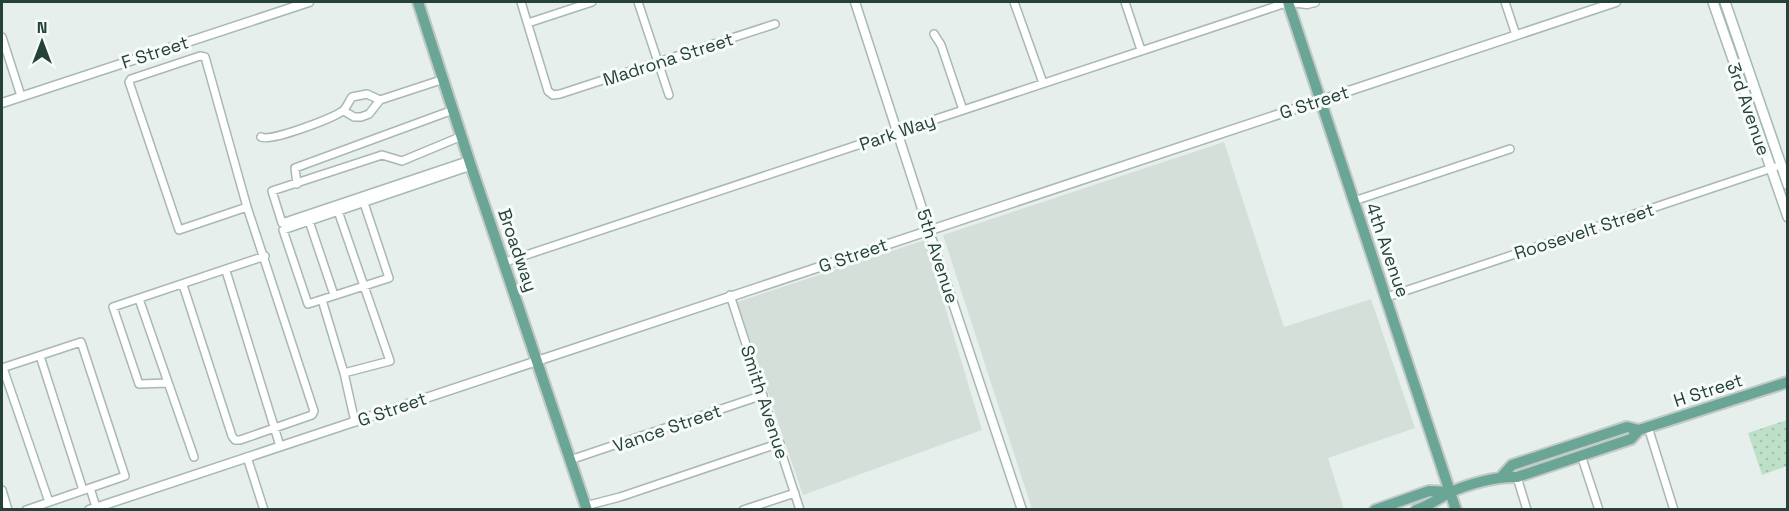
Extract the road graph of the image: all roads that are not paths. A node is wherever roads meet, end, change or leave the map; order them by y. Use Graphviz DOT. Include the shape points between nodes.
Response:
graph roads {
  1 [pos="309,2"];
  2 [pos="418,2"];
  3 [pos="521,2"];
  4 [pos="592,2"];
  5 [pos="638,2"];
  6 [pos="855,2"];
  7 [pos="1014,2"];
  8 [pos="1125,2"];
  9 [pos="1289,2"];
  10 [pos="1315,2"];
  11 [pos="1505,2"];
  12 [pos="1616,2"];
  13 [pos="1713,2"];
  14 [pos="1725,2"];
  15 [pos="528,23"];
  16 [pos="775,24"];
  17 [pos="934,34"];
  18 [pos="1516,34"];
  19 [pos="2,37"];
  20 [pos="1141,50"];
  21 [pos="659,62"];
  22 [pos="444,79"];
  23 [pos="1043,83"];
  24 [pos="21,96"];
  25 [pos="669,96"];
  26 [pos="380,100"];
  27 [pos="1320,100"];
  28 [pos="2,103"];
  29 [pos="453,110"];
  30 [pos="963,110"];
  31 [pos="344,111"];
  32 [pos="898,132"];
  33 [pos="462,136"];
  34 [pos="261,137"];
  35 [pos="1510,149"];
  36 [pos="470,163"];
  37 [pos="1780,165"];
  38 [pos="1770,169"];
  39 [pos="297,184"];
  40 [pos="1788,185"];
  41 [pos="1353,201"];
  42 [pos="364,203"];
  43 [pos="247,207"];
  44 [pos="338,211"];
  45 [pos="1788,217"];
  46 [pos="309,221"];
  47 [pos="929,230"];
  48 [pos="932,240"];
  49 [pos="265,256"];
  50 [pos="505,262"];
  51 [pos="225,271"];
  52 [pos="183,285"];
  53 [pos="365,285"];
  54 [pos="334,295"];
  55 [pos="730,295"];
  56 [pos="1387,297"];
  57 [pos="139,299"];
  58 [pos="322,300"];
  59 [pos="40,356"];
  60 [pos="537,360"];
  61 [pos="2,368"];
  62 [pos="345,373"];
  63 [pos="1788,382"];
  64 [pos="168,383"];
  65 [pos="763,395"];
  66 [pos="355,422"];
  67 [pos="274,428"];
  68 [pos="1644,428"];
  69 [pos="780,443"];
  70 [pos="1579,443"];
  71 [pos="280,446"];
  72 [pos="1581,455"];
  73 [pos="194,457"];
  74 [pos="247,457"];
  75 [pos="570,460"];
  76 [pos="1537,470"];
  77 [pos="1502,476"];
  78 [pos="1517,477"];
  79 [pos="86,489"];
  80 [pos="2,490"];
  81 [pos="1451,492"];
  82 [pos="795,493"];
  83 [pos="49,502"];
  84 [pos="113,506"];
  85 [pos="93,508"];
  86 [pos="586,508"];
  87 [pos="8,510"];
  88 [pos="26,510"];
  89 [pos="264,510"];
  90 [pos="743,510"];
  91 [pos="800,510"];
  92 [pos="1022,510"];
  93 [pos="1375,510"];
  94 [pos="1416,510"];
  95 [pos="1456,510"];
  96 [pos="1527,510"];
  97 [pos="1599,510"];
  98 [pos="1674,510"];
  1 -- 24 [label="street, F Street"];
  2 -- 22 [label="main road, Broadway"];
  3 -- 15 [label="street"];
  4 -- 15 [label="street"];
  5 -- 21 [label="street"];
  6 -- 32 [label="street, 5th Avenue"];
  7 -- 23 [label="street"];
  8 -- 20 [label="street"];
  9 -- 10 [label="street, Park Way"];
  9 -- 20 [label="street, Park Way"];
  9 -- 27 [label="main road, 4th Avenue"];
  11 -- 18 [label="street"];
  12 -- 18 [label="street, G Street"];
  13 -- 38 [label="main road, 3rd Avenue"];
  14 -- 37 [label="main road, 3rd Avenue"];
  15 -- 21 [label="street, Madrona Street" via="548,91 553,95"];
  16 -- 21 [label="street, Madrona Street"];
  17 -- 30 [label="street"];
  18 -- 27 [label="street, G Street"];
  19 -- 24 [label="street"];
  20 -- 23 [label="street, Park Way"];
  21 -- 25 [label="street"];
  22 -- 26 [label="street"];
  22 -- 29 [label="main road, Broadway"];
  23 -- 30 [label="street, Park Way"];
  24 -- 28 [label="street, F Street"];
  26 -- 31 [label="street" via="369,114 361,117"];
  26 -- 31 [label="street" via="367,94 352,97"];
  27 -- 41 [label="main road, 4th Avenue"];
  27 -- 47 [label="street, G Street"];
  29 -- 33 [label="main road, Broadway"];
  29 -- 39 [label="street" via="295,168"];
  30 -- 32 [label="street, Park Way"];
  31 -- 34 [label="street" via="280,136"];
  32 -- 47 [label="street, 5th Avenue"];
  32 -- 50 [label="street, Park Way"];
  33 -- 36 [label="main road, Broadway"];
  33 -- 39 [label="street" via="402,161 382,155"];
  35 -- 41 [label="street"];
  36 -- 39 [label="street" via="282,223 272,191"];
  36 -- 42 [label="street"];
  36 -- 50 [label="main road, Broadway"];
  37 -- 38 [label="street, Roosevelt Street"];
  37 -- 40 [label="main road, 3rd Avenue"];
  38 -- 45 [label="main road, 3rd Avenue"];
  38 -- 56 [label="street, Roosevelt Street"];
  41 -- 56 [label="main road, 4th Avenue"];
  42 -- 44 [label="street"];
  42 -- 53 [label="street" via="389,278"];
  43 -- 43 [label="street" via="205,57 131,79 179,230"];
  43 -- 49 [label="street"];
  44 -- 46 [label="street"];
  44 -- 53 [label="street"];
  46 -- 54 [label="street"];
  46 -- 58 [label="street" via="283,230 308,304"];
  47 -- 48 [label="street, 5th Avenue"];
  47 -- 55 [label="street, G Street"];
  48 -- 92 [label="street, 5th Avenue"];
  49 -- 51 [label="street"];
  49 -- 67 [label="street" via="314,411"];
  50 -- 60 [label="main road, Broadway"];
  51 -- 52 [label="street"];
  51 -- 67 [label="street"];
  52 -- 57 [label="street"];
  52 -- 67 [label="street" via="232,436 240,440"];
  53 -- 54 [label="street"];
  53 -- 62 [label="street" via="390,361"];
  54 -- 58 [label="street"];
  55 -- 60 [label="street, G Street"];
  55 -- 65 [label="street, Smith Avenue"];
  56 -- 81 [label="main road, 4th Avenue"];
  57 -- 64 [label="street"];
  57 -- 64 [label="street" via="112,307 140,384"];
  58 -- 62 [label="street"];
  59 -- 61 [label="street"];
  59 -- 79 [label="street"];
  59 -- 79 [label="street" via="81,342 125,476"];
  60 -- 66 [label="street, G Street"];
  60 -- 75 [label="main road, Broadway"];
  61 -- 83 [label="street"];
  62 -- 66 [label="street"];
  63 -- 68 [label="main road, H Street"];
  64 -- 73 [label="street"];
  65 -- 69 [label="street, Smith Avenue"];
  65 -- 75 [label="street, Vance Street"];
  66 -- 71 [label="street, G Street"];
  67 -- 71 [label="street"];
  68 -- 70 [label="main road, H Street" via="1627,427"];
  68 -- 72 [label="main road, H Street" via="1631,439"];
  68 -- 98 [label="street"];
  69 -- 82 [label="street, Smith Avenue"];
  69 -- 86 [label="street"];
  70 -- 76 [label="main road" via="1576,450 1541,462"];
  70 -- 77 [label="main road, H Street" via="1512,465"];
  71 -- 74 [label="street, G Street"];
  72 -- 76 [label="main road, H Street"];
  72 -- 97 [label="street"];
  74 -- 84 [label="street, G Street"];
  74 -- 89 [label="street"];
  75 -- 86 [label="main road, Broadway"];
  76 -- 78 [label="main road, H Street"];
  77 -- 78 [label="main road, H Street"];
  77 -- 81 [label="main road, H Street"];
  78 -- 96 [label="street"];
  79 -- 83 [label="street"];
  79 -- 85 [label="street"];
  80 -- 87 [label="street"];
  81 -- 93 [label="main road, H Street" via="1429,491"];
  81 -- 94 [label="main road, H Street"];
  81 -- 95 [label="main road, 4th Avenue"];
  82 -- 90 [label="street"];
  82 -- 91 [label="street, Smith Avenue"];
  83 -- 88 [label="street"];
  84 -- 85 [label="street, G Street"];
}
